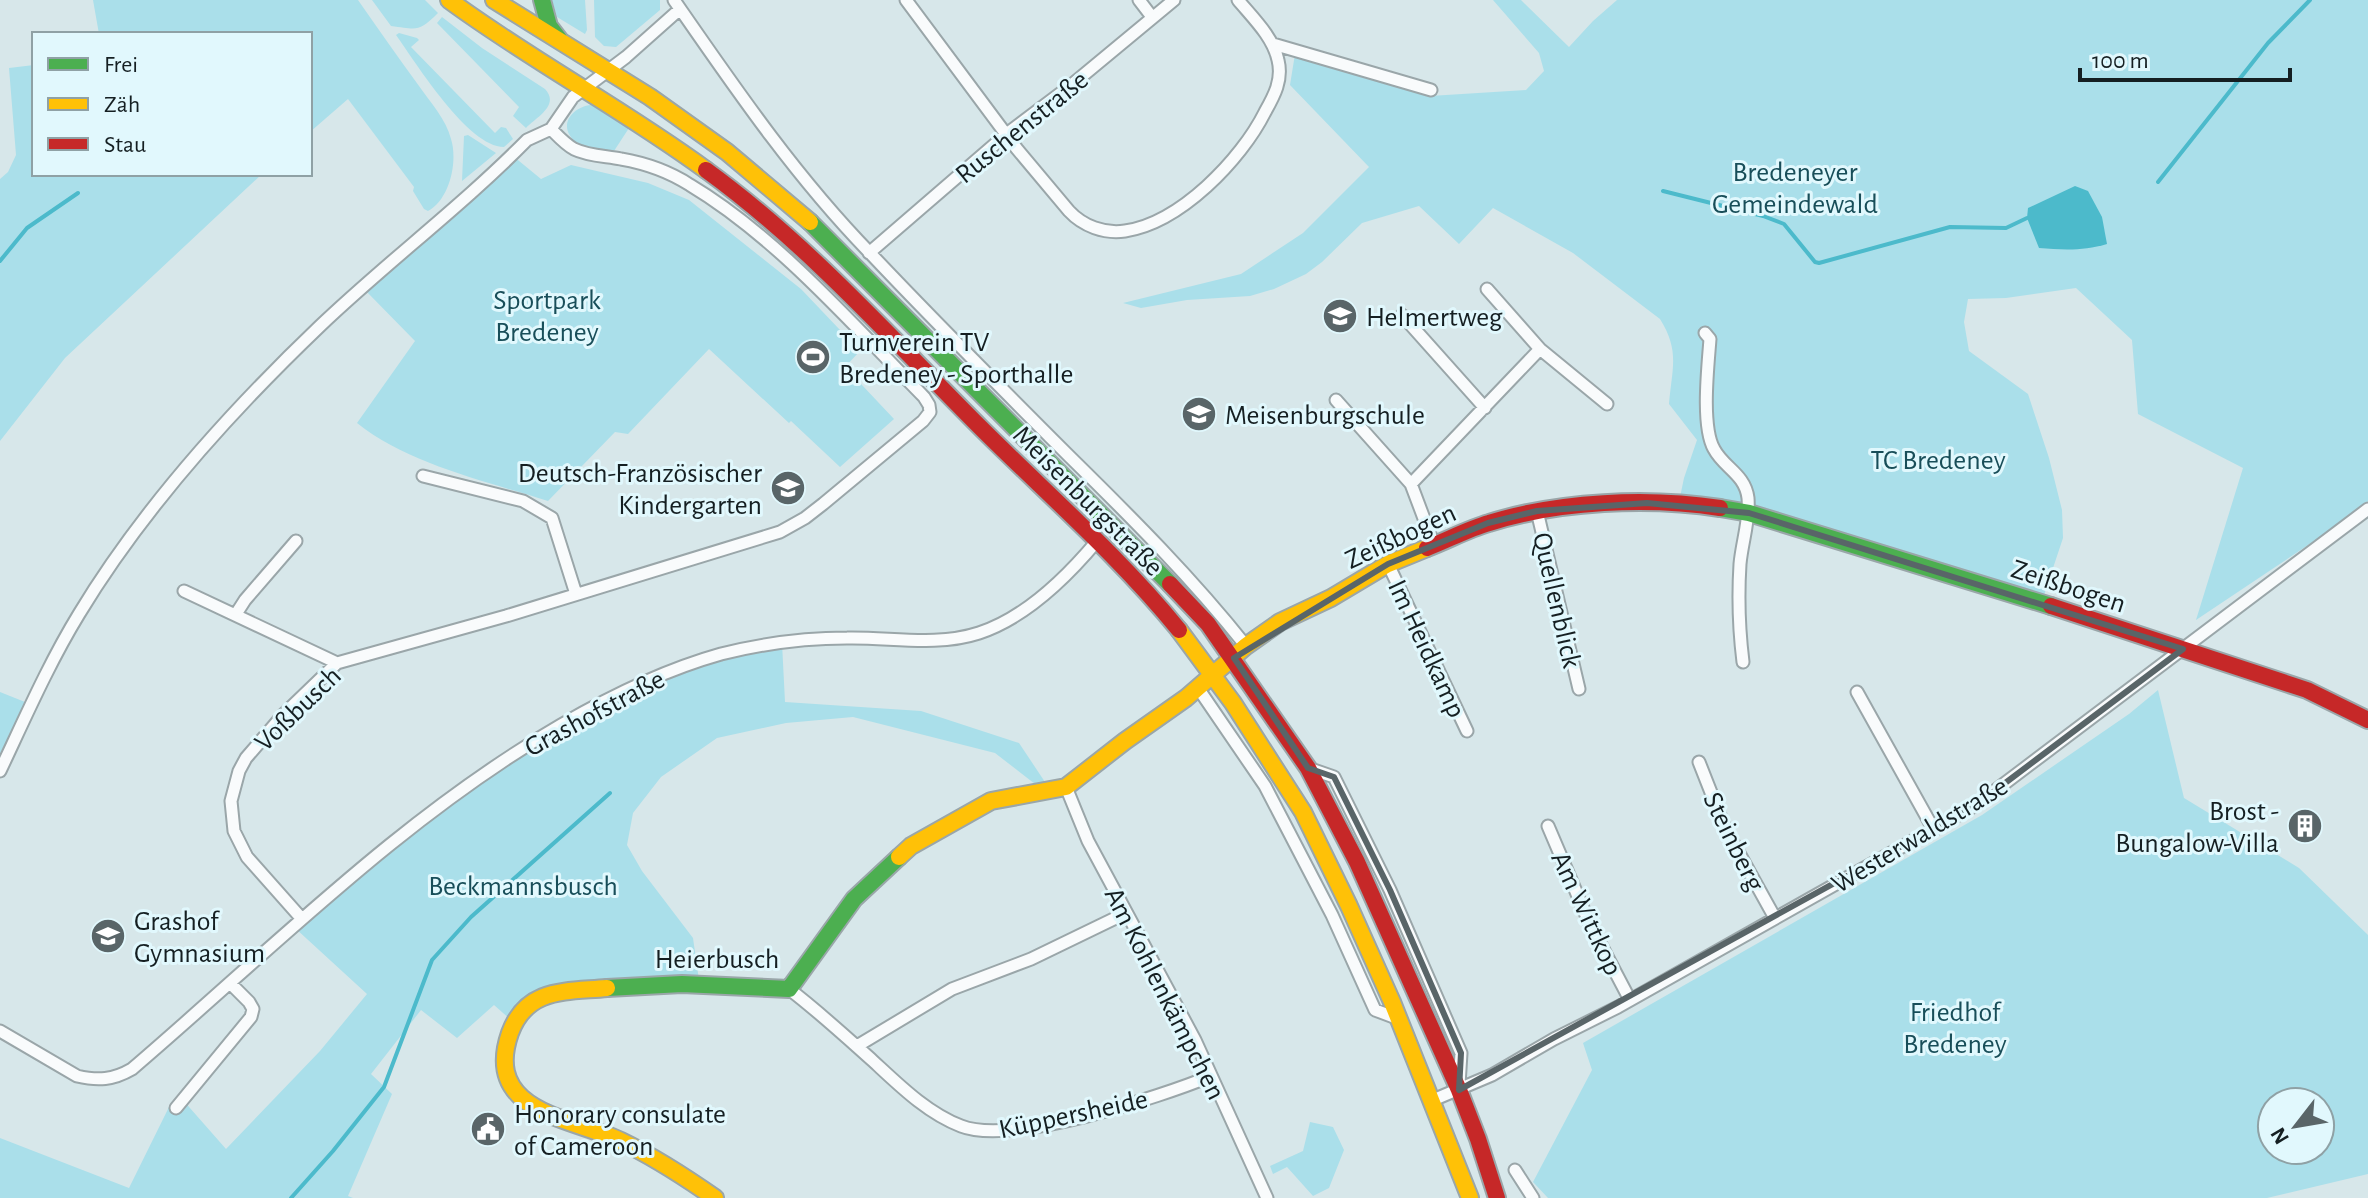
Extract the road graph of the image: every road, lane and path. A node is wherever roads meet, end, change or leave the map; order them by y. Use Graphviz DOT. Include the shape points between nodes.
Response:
graph roads {
  1 [pos="449,0"];
  2 [pos="494,0"];
  3 [pos="542,0"];
  4 [pos="906,0"];
  5 [pos="1139,0"];
  6 [pos="1174,0"];
  7 [pos="1238,0"];
  8 [pos="677,5"];
  9 [pos="1152,17"];
  10 [pos="559,39"];
  11 [pos="1273,44"];
  12 [pos="607,70"];
  13 [pos="583,89"];
  14 [pos="1431,90"];
  15 [pos="551,129"];
  16 [pos="1008,133"];
  17 [pos="869,253"];
  18 [pos="1487,289"];
  19 [pos="1402,315"];
  20 [pos="1705,333"];
  21 [pos="1540,349"];
  22 [pos="1336,400"];
  23 [pos="1607,404"];
  24 [pos="1485,408"];
  25 [pos="423,476"];
  26 [pos="1411,484"];
  27 [pos="2368,509"];
  28 [pos="1537,511"];
  29 [pos="1749,513"];
  30 [pos="296,541"];
  31 [pos="1097,541"];
  32 [pos="1434,545"];
  33 [pos="1388,564"];
  34 [pos="184,591"];
  35 [pos="576,594"];
  36 [pos="236,614"];
  37 [pos="2183,649"];
  38 [pos="1240,652"];
  39 [pos="1743,662"];
  40 [pos="337,663"];
  41 [pos="1214,676"];
  42 [pos="1198,688"];
  43 [pos="1579,689"];
  44 [pos="1857,692"];
  45 [pos="2368,720"];
  46 [pos="1467,731"];
  47 [pos="1699,762"];
  48 [pos="0,771"];
  49 [pos="1066,787"];
  50 [pos="1548,826"];
  51 [pos="1934,830"];
  52 [pos="1126,913"];
  53 [pos="1775,918"];
  54 [pos="302,919"];
  55 [pos="230,983"];
  56 [pos="789,989"];
  57 [pos="1630,1000"];
  58 [pos="1399,1019"];
  59 [pos="0,1031"];
  60 [pos="857,1046"];
  61 [pos="1211,1076"];
  62 [pos="1459,1090"];
  63 [pos="1433,1100"];
  64 [pos="176,1108"];
  65 [pos="1515,1170"];
  66 [pos="715,1198"];
  67 [pos="1267,1198"];
  68 [pos="1470,1198"];
  69 [pos="1497,1198"];
  70 [pos="1533,1198"];
  1 -- 13 [label="main road, Meisenburgstraße"];
  2 -- 10 [label="main road, Meisenburgstraße"];
  3 -- 10 [label="main road"];
  4 -- 16 [label="street"];
  5 -- 9 [label="street"];
  6 -- 9 [label="street, Ruschenstraße"];
  7 -- 11 [label="street"];
  8 -- 12 [label="street, Meisenburgstraße"];
  8 -- 17 [label="street, Meisenburgstraße" via="768,135"];
  9 -- 16 [label="street, Ruschenstraße"];
  10 -- 12 [label="main road, Meisenburgstraße"];
  11 -- 14 [label="street"];
  11 -- 16 [label="street" via="1279,63 1277,90 1249,142 1200,192 1134,229 1106,231 1077,219"];
  12 -- 13 [label="street, Meisenburgstraße"];
  12 -- 38 [label="main road, Meisenburgstraße" via="727,152 813,224"];
  13 -- 15 [label="street"];
  13 -- 31 [label="main road, Meisenburgstraße" via="710,172 797,243"];
  15 -- 35 [label="street, Voßbusch" via="578,151 626,159 675,177 724,209 818,289 924,397 930,412 793,525"];
  15 -- 48 [label="street" via="527,140 360,289 212,439 90,595"];
  16 -- 17 [label="street, Ruschenstraße"];
  17 -- 38 [label="street, Meisenburgstraße" via="1209,599"];
  18 -- 21 [label="street"];
  19 -- 24 [label="street"];
  20 -- 29 [label="street" via="1710,339 1710,438 1742,479"];
  21 -- 23 [label="street"];
  21 -- 24 [label="street"];
  22 -- 26 [label="street"];
  24 -- 26 [label="street"];
  25 -- 35 [label="street" via="523,501 552,518"];
  26 -- 32 [label="street"];
  27 -- 37 [label="street, Westerwaldstraße"];
  28 -- 29 [label="main road, Zeißbogen" via="1647,503"];
  28 -- 32 [label="main road, Zeißbogen"];
  28 -- 43 [label="street, Quellenblick"];
  29 -- 37 [label="main road, Zeißbogen"];
  29 -- 39 [label="street" via="1740,567"];
  30 -- 36 [label="street"];
  31 -- 41 [label="main road, Meisenburgstraße"];
  31 -- 54 [label="street, Grashofstraße" via="1034,602 979,633 928,641 785,642 707,658 628,688 467,785"];
  32 -- 33 [label="main road, Zeißbogen"];
  33 -- 38 [label="main road, Zeißbogen" via="1280,622"];
  33 -- 46 [label="street, Im Heidkamp"];
  34 -- 36 [label="street"];
  35 -- 40 [label="street, Voßbusch"];
  36 -- 40 [label="street"];
  37 -- 45 [label="main road, Zeißbogen" via="2307,690"];
  37 -- 51 [label="street, Westerwaldstraße" via="1976,805"];
  38 -- 41 [label="main road, Zeißbogen"];
  38 -- 62 [label="main road, Meisenburgstraße" via="1357,862"];
  40 -- 54 [label="street, Voßbusch" via="246,758 231,801 234,831 247,857"];
  41 -- 42 [label="main road, Heierbusch"];
  41 -- 58 [label="main road, Meisenburgstraße" via="1301,809"];
  42 -- 49 [label="main road, Heierbusch"];
  42 -- 58 [label="street" via="1265,786 1375,1010"];
  44 -- 51 [label="street"];
  47 -- 53 [label="street, Steinberg" via="1725,828"];
  49 -- 52 [label="street, Am Kohlenkämpchen"];
  49 -- 56 [label="main road, Heierbusch" via="991,801 911,846 854,899"];
  50 -- 57 [label="street, Am Wittkop"];
  51 -- 53 [label="street, Westerwaldstraße"];
  52 -- 60 [label="street" via="1031,959 952,989"];
  52 -- 61 [label="street, Am Kohlenkämpchen"];
  53 -- 57 [label="street, Westerwaldstraße"];
  54 -- 55 [label="street, Grashofstraße"];
  55 -- 59 [label="street, Grashofstraße" via="132,1069 106,1080 77,1076"];
  55 -- 64 [label="street" via="249,1002 251,1017"];
  56 -- 60 [label="street, Küppersheide"];
  56 -- 66 [label="main road, Heierbusch" via="626,985 536,998 516,1019 509,1038 506,1067 532,1107 655,1158"];
  57 -- 62 [label="street, Westerwaldstraße"];
  58 -- 63 [label="main road, Meisenburgstraße"];
  60 -- 61 [label="street, Küppersheide" via="933,1110 959,1125 989,1132 1087,1116"];
  61 -- 67 [label="street, Am Kohlenkämpchen"];
  62 -- 63 [label="street, Westerwaldstraße"];
  62 -- 69 [label="main road, Meisenburgstraße"];
  63 -- 68 [label="main road, Meisenburgstraße"];
  65 -- 70 [label="street"];
}
